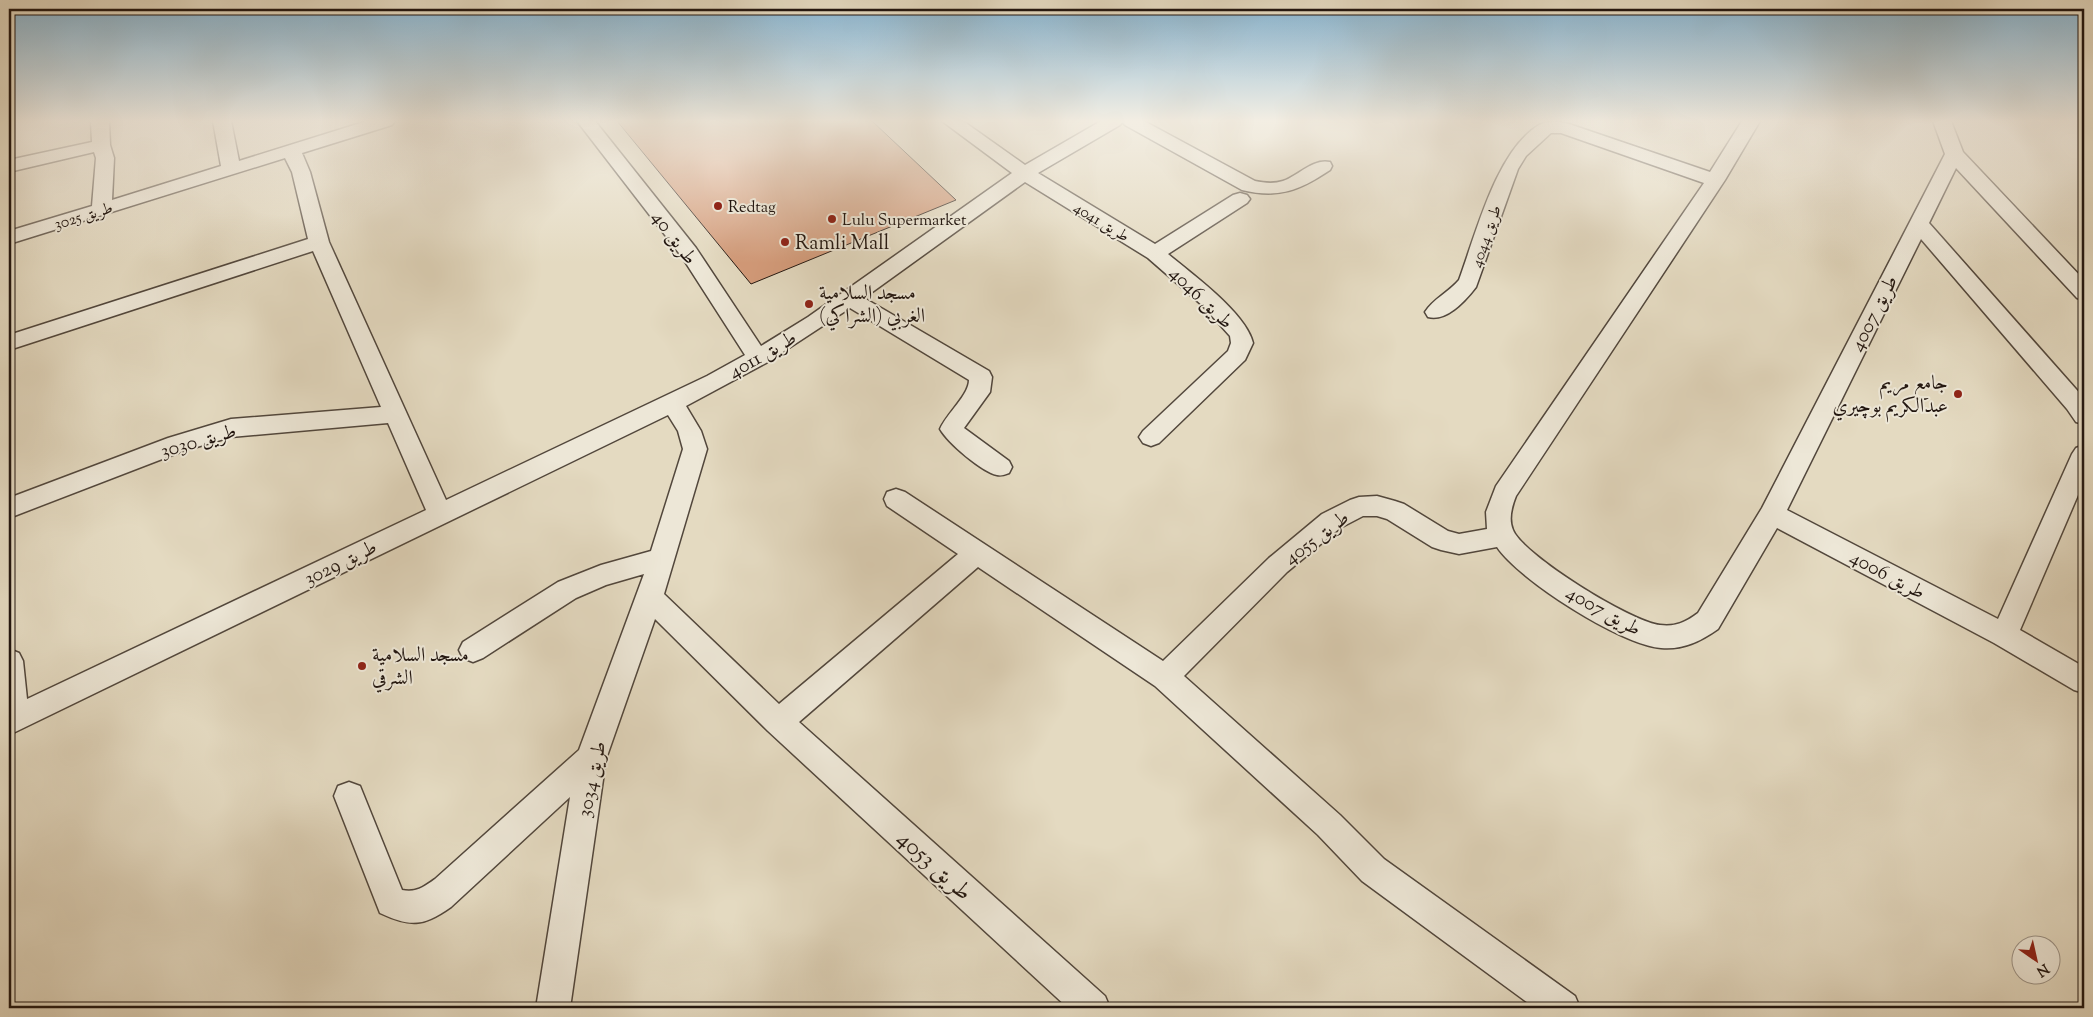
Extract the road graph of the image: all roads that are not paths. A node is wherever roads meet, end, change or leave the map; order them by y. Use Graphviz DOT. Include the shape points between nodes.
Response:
graph roads {
  1 [pos="104,168"];
  2 [pos="299,168"];
  3 [pos="623,168"];
  4 [pos="1018,168"];
  5 [pos="1032,168"];
  6 [pos="1206,168"];
  7 [pos="1319,168"];
  8 [pos="1509,168"];
  9 [pos="1681,168"];
  10 [pos="1722,168"];
  11 [pos="1946,168"];
  12 [pos="1968,168"];
  13 [pos="231,169"];
  14 [pos="1024,173"];
  15 [pos="1715,180"];
  16 [pos="1240,190"];
  17 [pos="102,209"];
  18 [pos="1918,223"];
  19 [pos="9,238"];
  20 [pos="319,242"];
  21 [pos="1155,253"];
  22 [pos="2084,292"];
  23 [pos="848,298"];
  24 [pos="1436,312"];
  25 [pos="9,343"];
  26 [pos="758,358"];
  27 [pos="672,403"];
  28 [pos="396,414"];
  29 [pos="2084,416"];
  30 [pos="1151,437"];
  31 [pos="2084,454"];
  32 [pos="1000,467"];
  33 [pos="896,499"];
  34 [pos="9,508"];
  35 [pos="440,514"];
  36 [pos="1772,514"];
  37 [pos="1502,536"];
  38 [pos="978,552"];
  39 [pos="662,558"];
  40 [pos="650,597"];
  41 [pos="2004,634"];
  42 [pos="473,650"];
  43 [pos="9,661"];
  44 [pos="1165,677"];
  45 [pos="2084,681"];
  46 [pos="12,720"];
  47 [pos="778,722"];
  48 [pos="591,759"];
  49 [pos="349,796"];
  50 [pos="553,1008"];
  51 [pos="1093,1008"];
  52 [pos="1563,1008"];
  1 -- 17 [label="street"];
  2 -- 20 [label="street"];
  3 -- 26 [label="street, طريق 40" via="689,253"];
  4 -- 14 [label="street, طريق 4041"];
  5 -- 14 [label="street, طريق 4011"];
  6 -- 16 [label="street"];
  7 -- 16 [label="street" via="1299,182 1282,188"];
  8 -- 24 [label="street, طريق 4044" via="1469,282"];
  9 -- 15 [label="street, طريق 4044"];
  10 -- 15 [label="street"];
  11 -- 18 [label="street, طريق 4007"];
  12 -- 22 [label="street"];
  13 -- 17 [label="street, طريق 3025"];
  14 -- 21 [label="street, طريق 4041"];
  14 -- 23 [label="street, طريق 4011"];
  15 -- 37 [label="street" via="1505,493 1497,514"];
  16 -- 21 [label="street, طريق 4046"];
  17 -- 19 [label="street, طريق 3025"];
  18 -- 29 [label="street"];
  18 -- 36 [label="street, طريق 4007"];
  20 -- 25 [label="street"];
  20 -- 28 [label="street"];
  21 -- 30 [label="street, طريق 4046" via="1211,301 1240,334 1242,343 1237,354"];
  23 -- 26 [label="street, طريق 4011"];
  23 -- 32 [label="street" via="982,377 976,396 955,419 952,429 959,438"];
  26 -- 27 [label="street, طريق 4011"];
  27 -- 35 [label="street, طريق 3029"];
  27 -- 39 [label="street, طريق 3034" via="691,434 695,449"];
  28 -- 34 [label="street, طريق 3030" via="231,428 176,444"];
  28 -- 35 [label="street"];
  31 -- 41 [label="street"];
  33 -- 38 [label="street"];
  35 -- 46 [label="street, طريق 3029"];
  36 -- 37 [label="street, طريق 4007" via="1708,621 1694,632 1668,637 1635,631 1609,617 1532,565"];
  36 -- 41 [label="street, طريق 4006"];
  37 -- 44 [label="street, طريق 4055" via="1459,544 1441,540 1395,511 1377,506 1358,506 1331,521 1278,565"];
  38 -- 44 [label="street"];
  38 -- 47 [label="street"];
  39 -- 40 [label="street, طريق 3034"];
  39 -- 42 [label="street" via="579,584"];
  40 -- 47 [label="street, طريق 4053"];
  40 -- 48 [label="street, طريق 3034"];
  41 -- 45 [label="street, طريق 4006"];
  43 -- 46 [label="street"];
  44 -- 52 [label="street" via="1329,825 1374,870"];
  47 -- 51 [label="street, طريق 4053"];
  48 -- 49 [label="street" via="446,890 417,908 402,908 391,902"];
  48 -- 50 [label="street, طريق 3034"];
}
